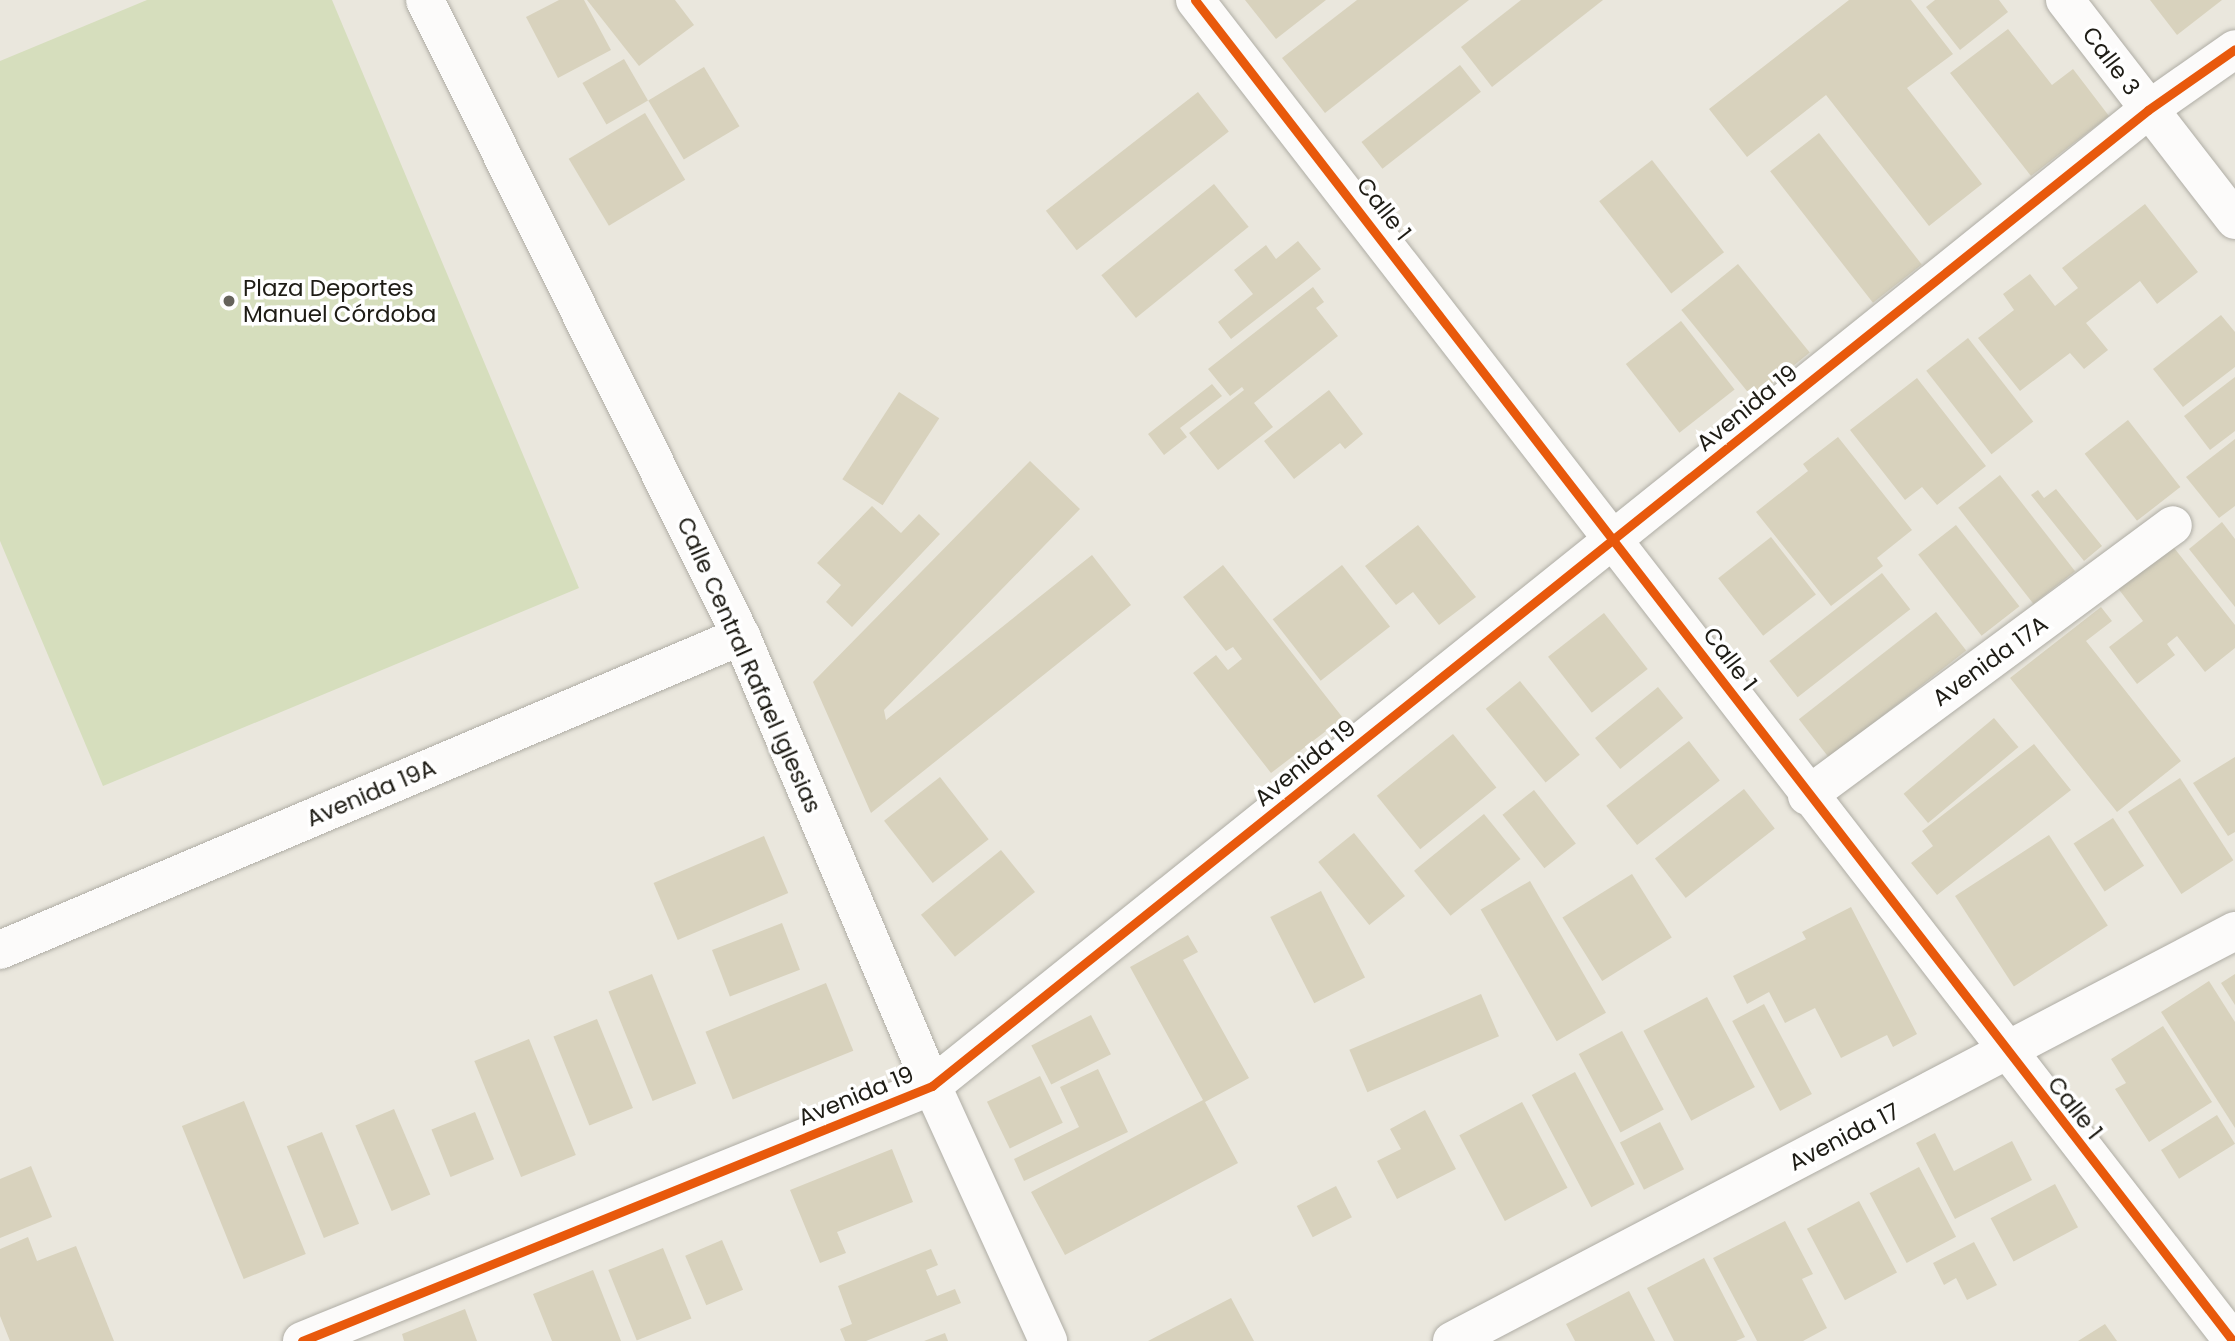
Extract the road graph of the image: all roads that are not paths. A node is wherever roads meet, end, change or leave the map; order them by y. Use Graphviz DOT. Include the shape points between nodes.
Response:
graph roads {
  1 [pos="1195,0"];
  2 [pos="2065,0"];
  3 [pos="433,3"];
  4 [pos="2235,49"];
  5 [pos="2148,110"];
  6 [pos="2235,220"];
  7 [pos="2174,525"];
  8 [pos="1616,538"];
  9 [pos="741,636"];
  10 [pos="1807,796"];
  11 [pos="2235,930"];
  12 [pos="0,950"];
  13 [pos="2007,1052"];
  14 [pos="932,1086"];
  15 [pos="302,1341"];
  16 [pos="1048,1341"];
  17 [pos="1452,1341"];
  18 [pos="2233,1341"];
  1 -- 8 [label="street, Calle 1"];
  2 -- 5 [label="street, Calle 3"];
  3 -- 9 [label="street, Calle Central Rafael Iglesias"];
  4 -- 5 [label="street, Avenida 19"];
  5 -- 6 [label="street, Calle 3"];
  5 -- 8 [label="street, Avenida 19"];
  7 -- 10 [label="street, Avenida 17A"];
  8 -- 10 [label="street, Calle 1"];
  8 -- 14 [label="street, Avenida 19"];
  9 -- 12 [label="street, Avenida 19A"];
  9 -- 14 [label="street, Calle Central Rafael Iglesias"];
  10 -- 13 [label="street, Calle 1"];
  11 -- 13 [label="street, Avenida 17"];
  13 -- 17 [label="street, Avenida 17"];
  13 -- 18 [label="street, Calle 1"];
  14 -- 15 [label="street, Avenida 19"];
  14 -- 16 [label="street, Calle Central Rafael Iglesias"];
}
